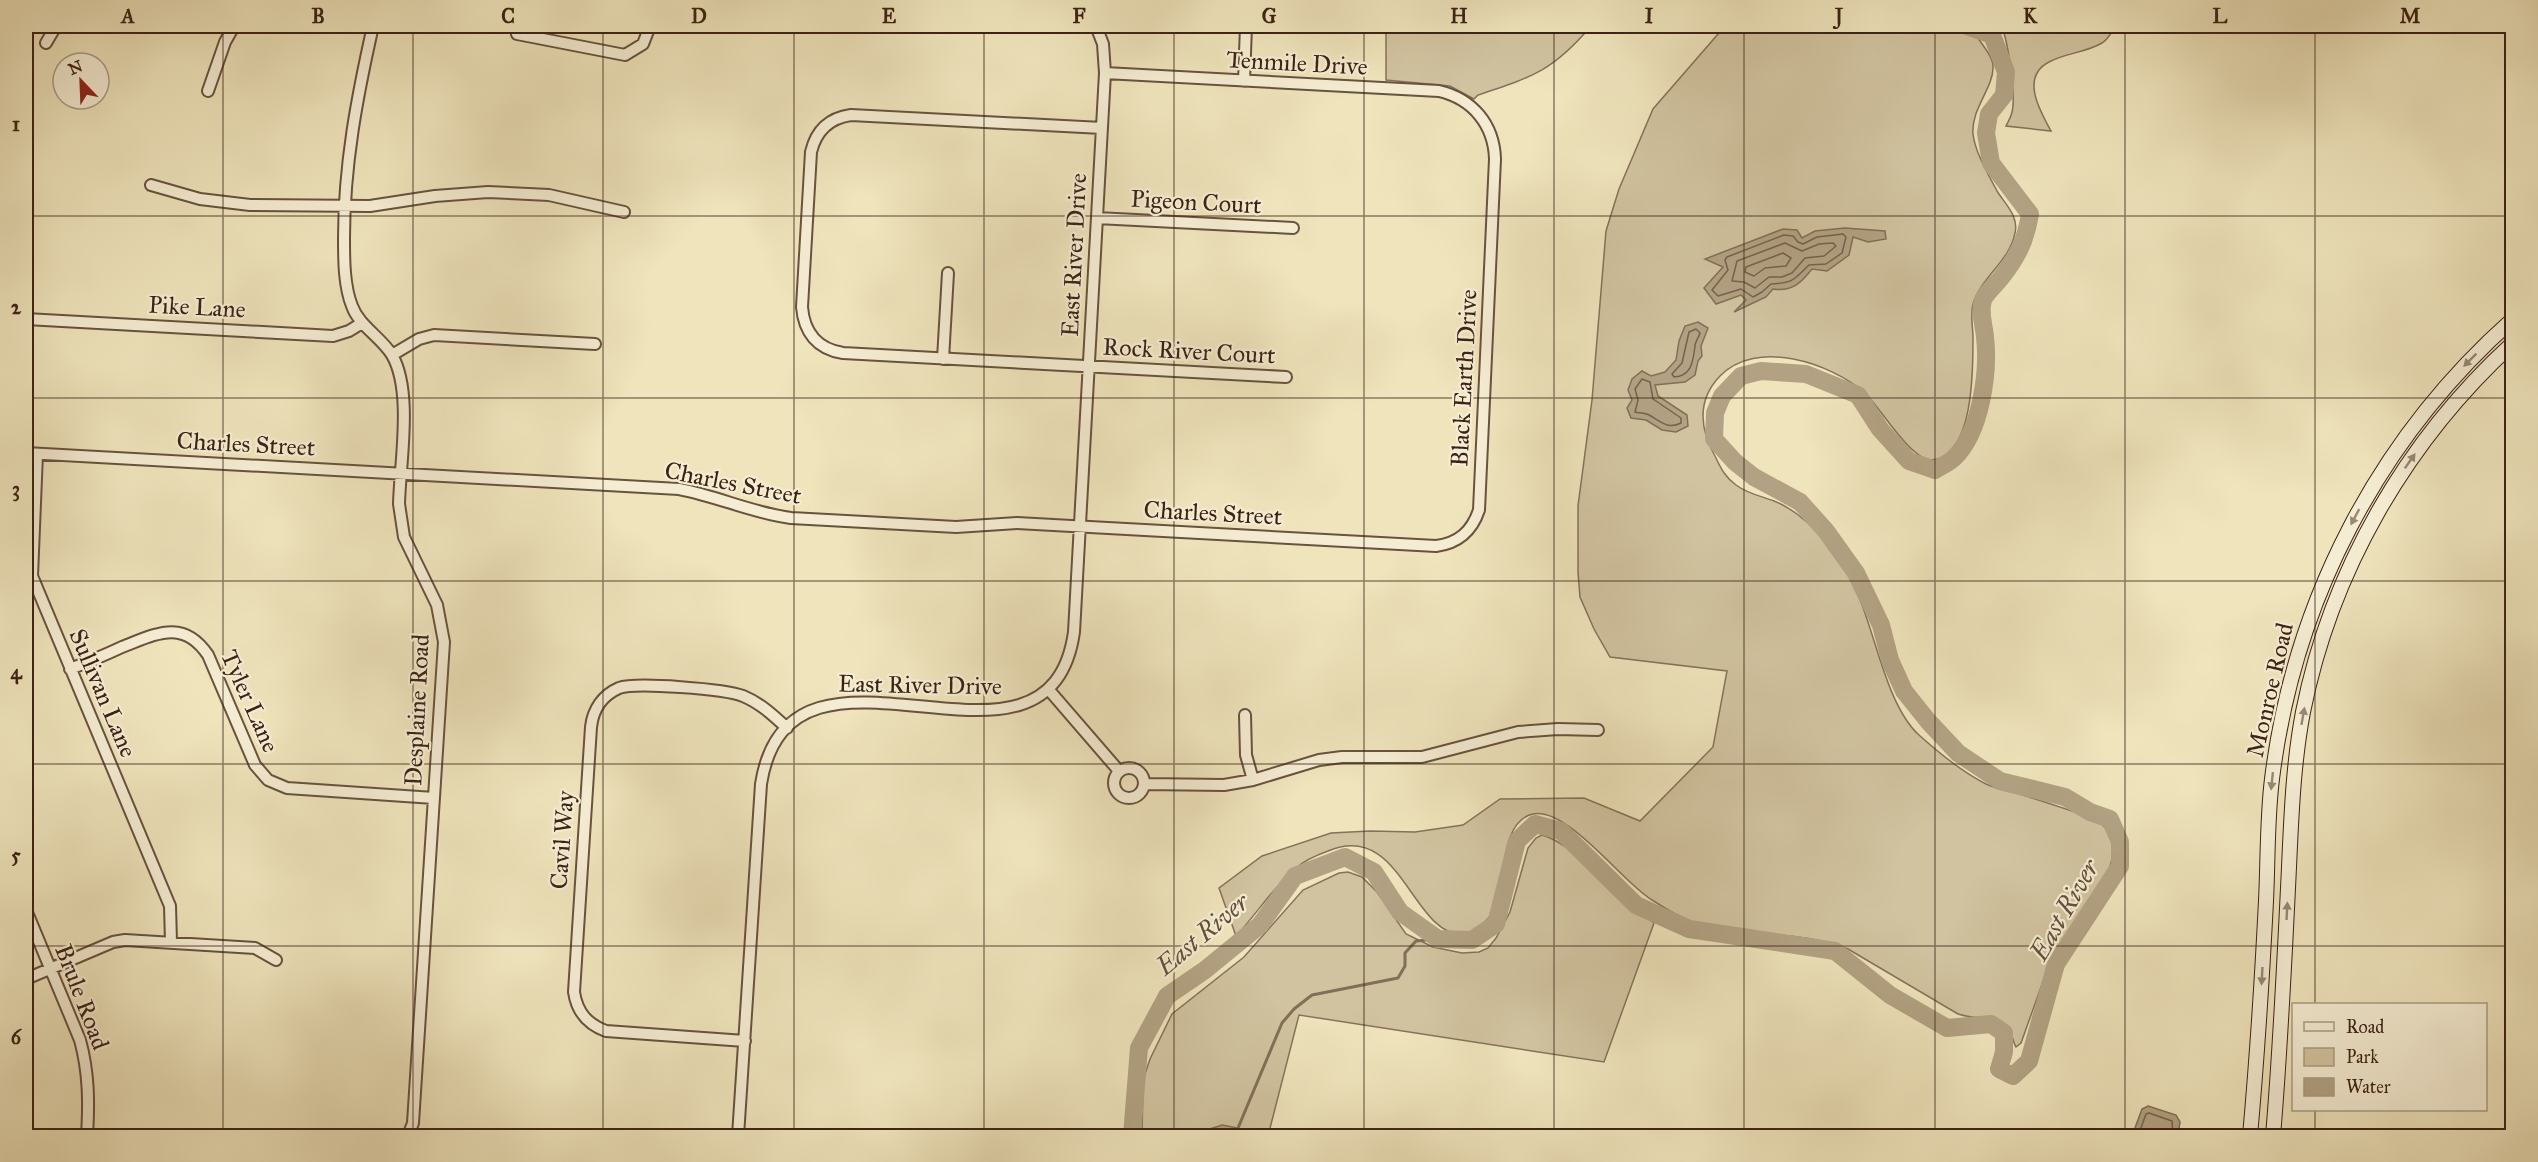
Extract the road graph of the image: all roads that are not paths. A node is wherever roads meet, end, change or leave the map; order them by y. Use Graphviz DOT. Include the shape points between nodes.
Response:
graph roads {
  1 [pos="56,26"];
  2 [pos="234,26"];
  3 [pos="373,26"];
  4 [pos="650,26"];
  5 [pos="1096,26"];
  6 [pos="1246,26"];
  7 [pos="517,34"];
  8 [pos="46,43"];
  9 [pos="1105,73"];
  10 [pos="1244,81"];
  11 [pos="208,91"];
  12 [pos="1480,115"];
  13 [pos="1102,128"];
  14 [pos="151,185"];
  15 [pos="344,207"];
  16 [pos="624,212"];
  17 [pos="1097,218"];
  18 [pos="1293,228"];
  19 [pos="948,273"];
  20 [pos="26,319"];
  21 [pos="2512,320"];
  22 [pos="362,323"];
  23 [pos="595,344"];
  24 [pos="2512,344"];
  25 [pos="392,355"];
  26 [pos="943,358"];
  27 [pos="1089,367"];
  28 [pos="1286,377"];
  29 [pos="31,453"];
  30 [pos="400,474"];
  31 [pos="1080,526"];
  32 [pos="1359,542"];
  33 [pos="70,669"];
  34 [pos="1048,690"];
  35 [pos="1245,715"];
  36 [pos="787,728"];
  37 [pos="1598,730"];
  38 [pos="1119,771"];
  39 [pos="1253,780"];
  40 [pos="1145,784"];
  41 [pos="434,798"];
  42 [pos="26,910"];
  43 [pos="171,942"];
  44 [pos="276,960"];
  45 [pos="50,969"];
  46 [pos="26,979"];
  47 [pos="745,1041"];
  48 [pos="87,1137"];
  49 [pos="408,1137"];
  50 [pos="738,1137"];
  51 [pos="2250,1137"];
  52 [pos="2273,1137"];
  1 -- 8 [label="street"];
  2 -- 11 [label="street"];
  3 -- 15 [label="street, Desplaine Road" via="354,111"];
  4 -- 7 [label="street" via="643,44 625,55"];
  5 -- 9 [label="street, East River Drive" via="1103,44"];
  6 -- 10 [label="street"];
  9 -- 10 [label="street, Tenmile Drive"];
  9 -- 13 [label="street, East River Drive"];
  10 -- 12 [label="street, Tenmile Drive" via="1439,91 1468,103"];
  12 -- 32 [label="street, Black Earth Drive" via="1492,140 1494,159 1479,510 1466,534 1444,545"];
  13 -- 17 [label="street, East River Drive"];
  13 -- 26 [label="street, Rock River Court" via="851,115 835,119 816,136 811,152 802,307 811,336 836,352"];
  14 -- 15 [label="street" via="226,203"];
  15 -- 16 [label="street" via="499,192 549,195"];
  15 -- 22 [label="street, Desplaine Road" via="346,270 352,306"];
  17 -- 18 [label="street, Pigeon Court"];
  17 -- 27 [label="street, East River Drive"];
  19 -- 26 [label="street"];
  20 -- 22 [label="street, Pike Lane" via="333,336"];
  21 -- 51 [label="main road, Monroe Road, one-way" via="2439,395 2372,484 2326,577 2302,643 2272,780"];
  22 -- 25 [label="street, Desplaine Road"];
  23 -- 25 [label="street" via="434,335"];
  52 -- 24 [label="main road, Monroe Road, one-way" via="2293,786 2303,713 2319,648 2343,584 2389,492 2440,422"];
  25 -- 30 [label="street, Desplaine Road" via="404,399"];
  26 -- 27 [label="street, Rock River Court"];
  27 -- 28 [label="street, Rock River Court"];
  27 -- 31 [label="street, East River Drive"];
  29 -- 30 [label="street, Charles Street"];
  29 -- 33 [label="street, Sullivan Lane" via="32,576"];
  30 -- 31 [label="street, Charles Street" via="679,489 791,518 956,528 1017,523"];
  30 -- 41 [label="street, Desplaine Road" via="404,537 442,624 444,654"];
  31 -- 32 [label="street, Charles Street"];
  31 -- 34 [label="street, East River Drive" via="1071,654 1060,678"];
  33 -- 41 [label="street, Tyler Lane" via="158,633 188,635 208,654 255,765 268,780 287,788"];
  33 -- 43 [label="street, Sullivan Lane" via="170,906"];
  34 -- 36 [label="street, East River Drive" via="1032,702 1006,709 842,702 812,710"];
  34 -- 38 [label="street"];
  35 -- 39 [label="street" via="1246,755"];
  36 -- 47 [label="street, East River Drive" via="769,754 761,784"];
  36 -- 47 [label="street, Cavil Way" via="766,709 740,694 633,686 618,689 603,699 591,727 574,992 579,1009 590,1023 606,1031"];
  37 -- 39 [label="street" via="1518,732 1422,757 1319,760"];
  38 -- 40 [label="street" via="1131,768 1141,772"];
  38 -- 40 [label="street" via="1114,779 1115,790 1122,797 1133,798 1142,793"];
  39 -- 40 [label="street" via="1197,786"];
  41 -- 49 [label="street, Desplaine Road"];
  42 -- 45 [label="street, Brule Road"];
  43 -- 44 [label="street" via="255,948"];
  43 -- 45 [label="street" via="113,942"];
  45 -- 46 [label="street"];
  45 -- 48 [label="street, Brule Road" via="85,1060"];
  47 -- 50 [label="street, East River Drive"];
}
